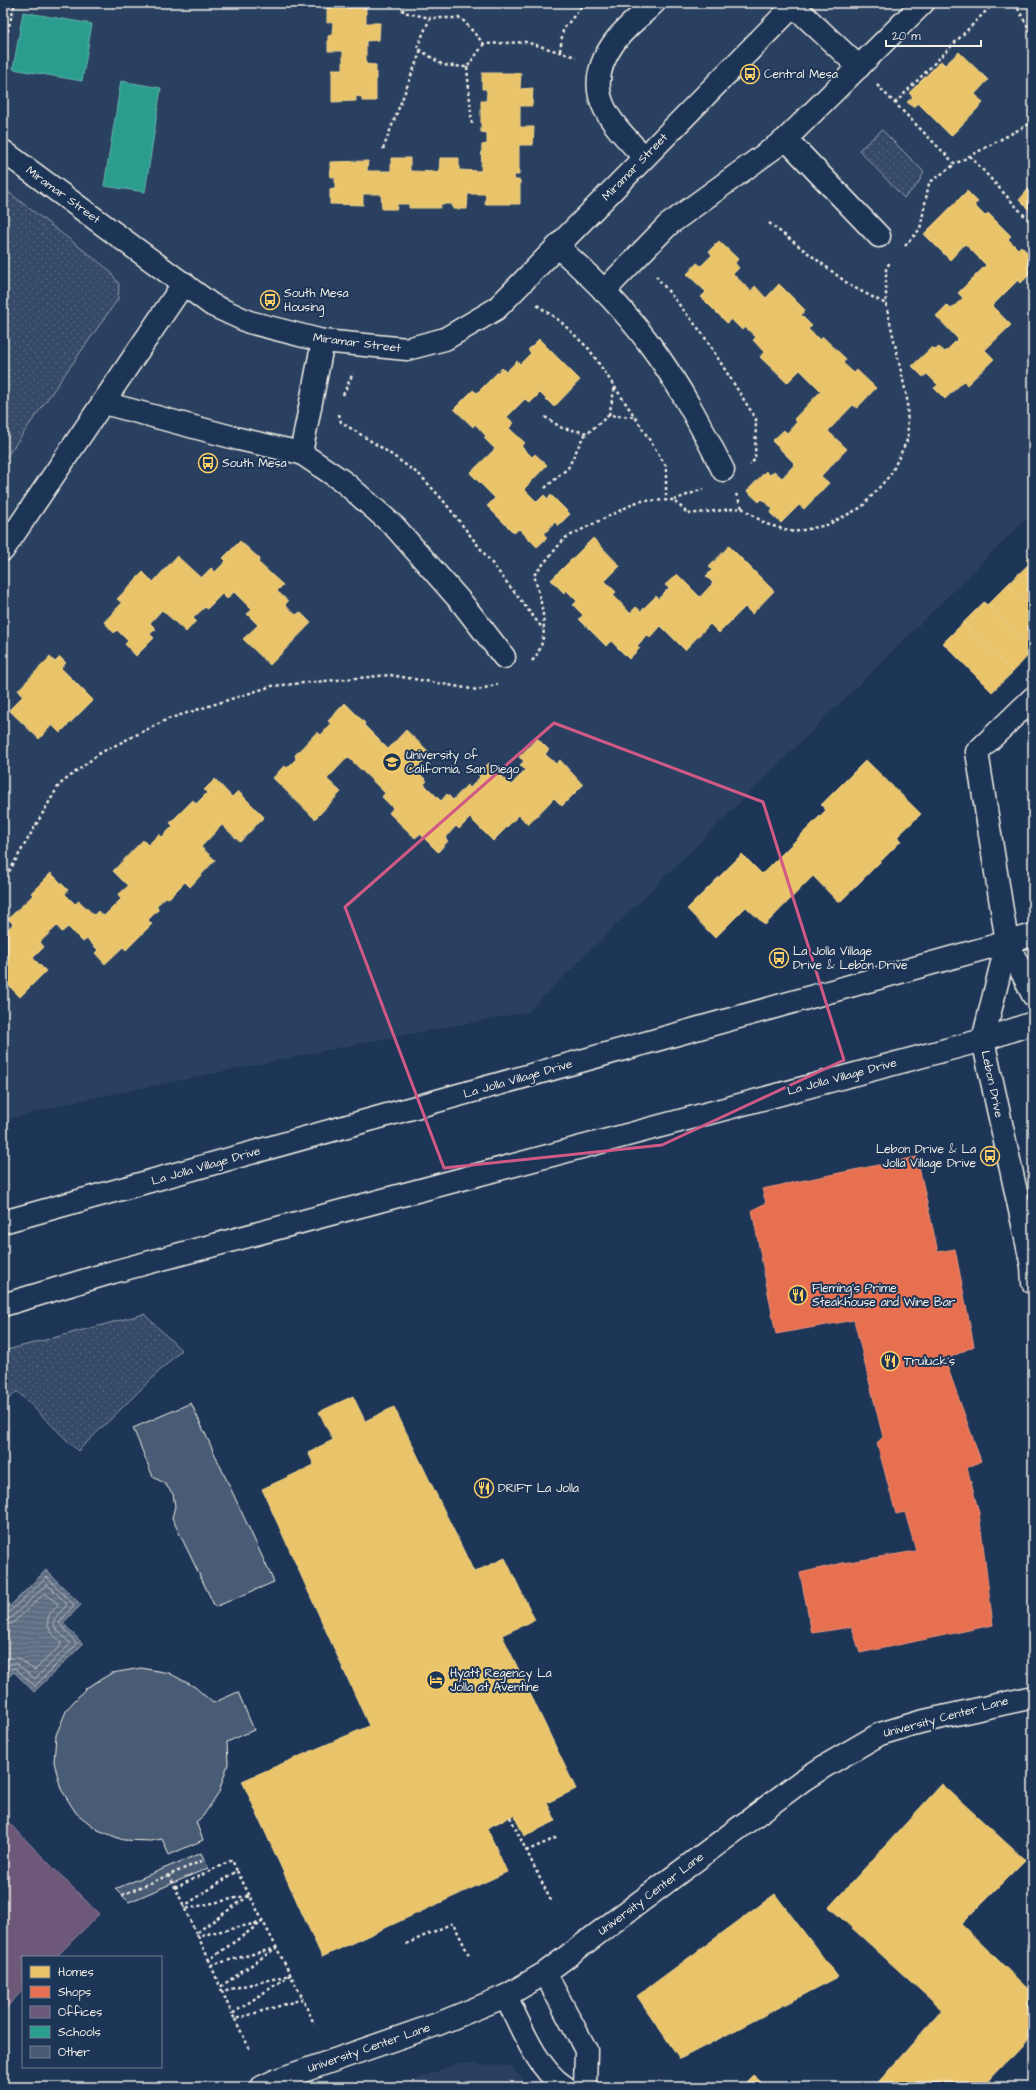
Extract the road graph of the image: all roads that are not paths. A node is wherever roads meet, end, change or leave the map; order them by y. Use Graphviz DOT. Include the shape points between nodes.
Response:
graph roads {
  1 [pos="654,3"];
  2 [pos="924,3"];
  3 [pos="795,4"];
  4 [pos="859,67"];
  5 [pos="786,139"];
  6 [pos="3,151"];
  7 [pos="644,158"];
  8 [pos="878,236"];
  9 [pos="558,247"];
  10 [pos="184,283"];
  11 [pos="604,291"];
  12 [pos="323,341"];
  13 [pos="104,403"];
  14 [pos="301,454"];
  15 [pos="723,470"];
  16 [pos="3,550"];
  17 [pos="504,657"];
  18 [pos="1033,698"];
  19 [pos="1033,935"];
  20 [pos="1007,942"];
  21 [pos="1033,995"];
  22 [pos="1033,1023"];
  23 [pos="983,1040"];
  24 [pos="3,1222"];
  25 [pos="1033,1283"];
  26 [pos="3,1305"];
  27 [pos="1033,1696"];
  28 [pos="545,1972"];
  29 [pos="506,1996"];
  30 [pos="262,2087"];
  31 [pos="565,2087"];
  32 [pos="585,2087"];
  1 -- 7 [label="street" via="613,43 601,66 597,87 605,110 618,130"];
  2 -- 4 [label="street"];
  3 -- 4 [label="street"];
  3 -- 7 [label="street, Miramar Street"];
  4 -- 5 [label="street"];
  5 -- 8 [label="street"];
  5 -- 11 [label="street" via="668,226"];
  6 -- 10 [label="street, Miramar Street"];
  7 -- 9 [label="street, Miramar Street"];
  9 -- 11 [label="street"];
  9 -- 12 [label="street, Miramar Street" via="496,309 445,339 407,349"];
  10 -- 12 [label="street, Miramar Street" via="212,305 249,322"];
  10 -- 13 [label="street"];
  11 -- 15 [label="street" via="653,348 694,412"];
  12 -- 14 [label="street"];
  13 -- 14 [label="street"];
  13 -- 16 [label="street"];
  14 -- 17 [label="street" via="344,482 395,527 462,603"];
  18 -- 20 [label="street" via="977,752"];
  19 -- 20 [label="street, La Jolla Village Drive"];
  20 -- 21 [label="street"];
  20 -- 23 [label="street, Lebon Drive"];
  20 -- 24 [label="street, La Jolla Village Drive"];
  22 -- 23 [label="street, La Jolla Village Drive"];
  23 -- 25 [label="street, Lebon Drive" via="1032,1266"];
  23 -- 26 [label="street, La Jolla Village Drive" via="114,1272"];
  27 -- 28 [label="street, University Center Lane" via="920,1722 880,1734 803,1780"];
  28 -- 29 [label="street, University Center Lane"];
  28 -- 32 [label="street" via="586,2050"];
  29 -- 30 [label="street, University Center Lane" via="438,2024"];
  29 -- 31 [label="street" via="525,2036 553,2080"];
}
